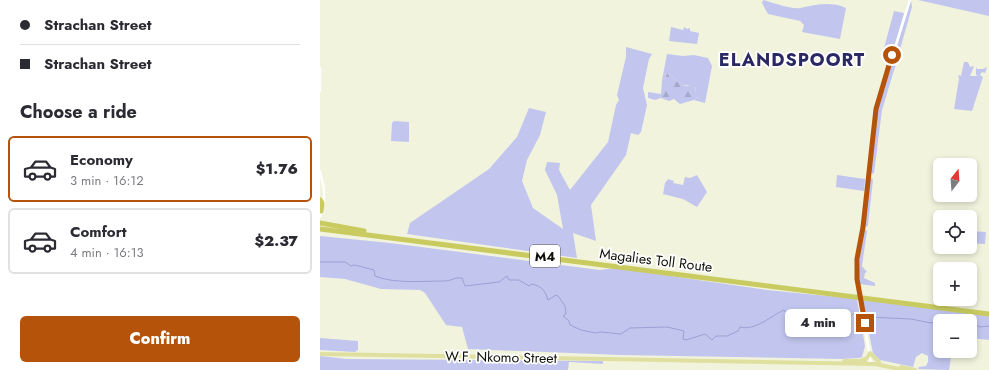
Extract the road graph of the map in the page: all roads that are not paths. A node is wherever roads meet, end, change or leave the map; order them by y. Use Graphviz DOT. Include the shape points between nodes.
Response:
graph roads {
  1 [pos="909,0"];
  2 [pos="320,68"];
  3 [pos="320,91"];
  4 [pos="320,170"];
  5 [pos="322,199"];
  6 [pos="320,214"];
  7 [pos="320,223"];
  8 [pos="320,228"];
  9 [pos="320,232"];
  10 [pos="404,239"];
  11 [pos="989,314"];
  12 [pos="870,353"];
  13 [pos="320,354"];
  14 [pos="850,360"];
  15 [pos="879,362"];
  16 [pos="815,363"];
  17 [pos="871,363"];
  18 [pos="904,370"];
  19 [pos="915,370"];
  1 -- 12 [label="street" via="877,106 857,267"];
  2 -- 3 [label="street"];
  4 -- 5 [label="street"];
  5 -- 6 [label="highway"];
  7 -- 10 [label="highway"];
  8 -- 10 [label="highway, Magalies Toll Route / M4"];
  9 -- 10 [label="highway"];
  10 -- 11 [label="highway, Magalies Toll Route / M4"];
  12 -- 14 [label="main road" via="864,360"];
  12 -- 15 [label="main road"];
  12 -- 17 [label="street"];
  13 -- 16 [label="main road, W.F. Nkomo Street"];
  14 -- 16 [label="main road, W.F. Nkomo Street"];
  14 -- 17 [label="main road, W.F. Nkomo Street"];
  15 -- 17 [label="main road, W.F. Nkomo Street"];
  15 -- 19 [label="main road, W.F. Nkomo Street"];
  16 -- 17 [label="main road, W.F. Nkomo Street"];
  17 -- 18 [label="main road, W.F. Nkomo Street"];
}
